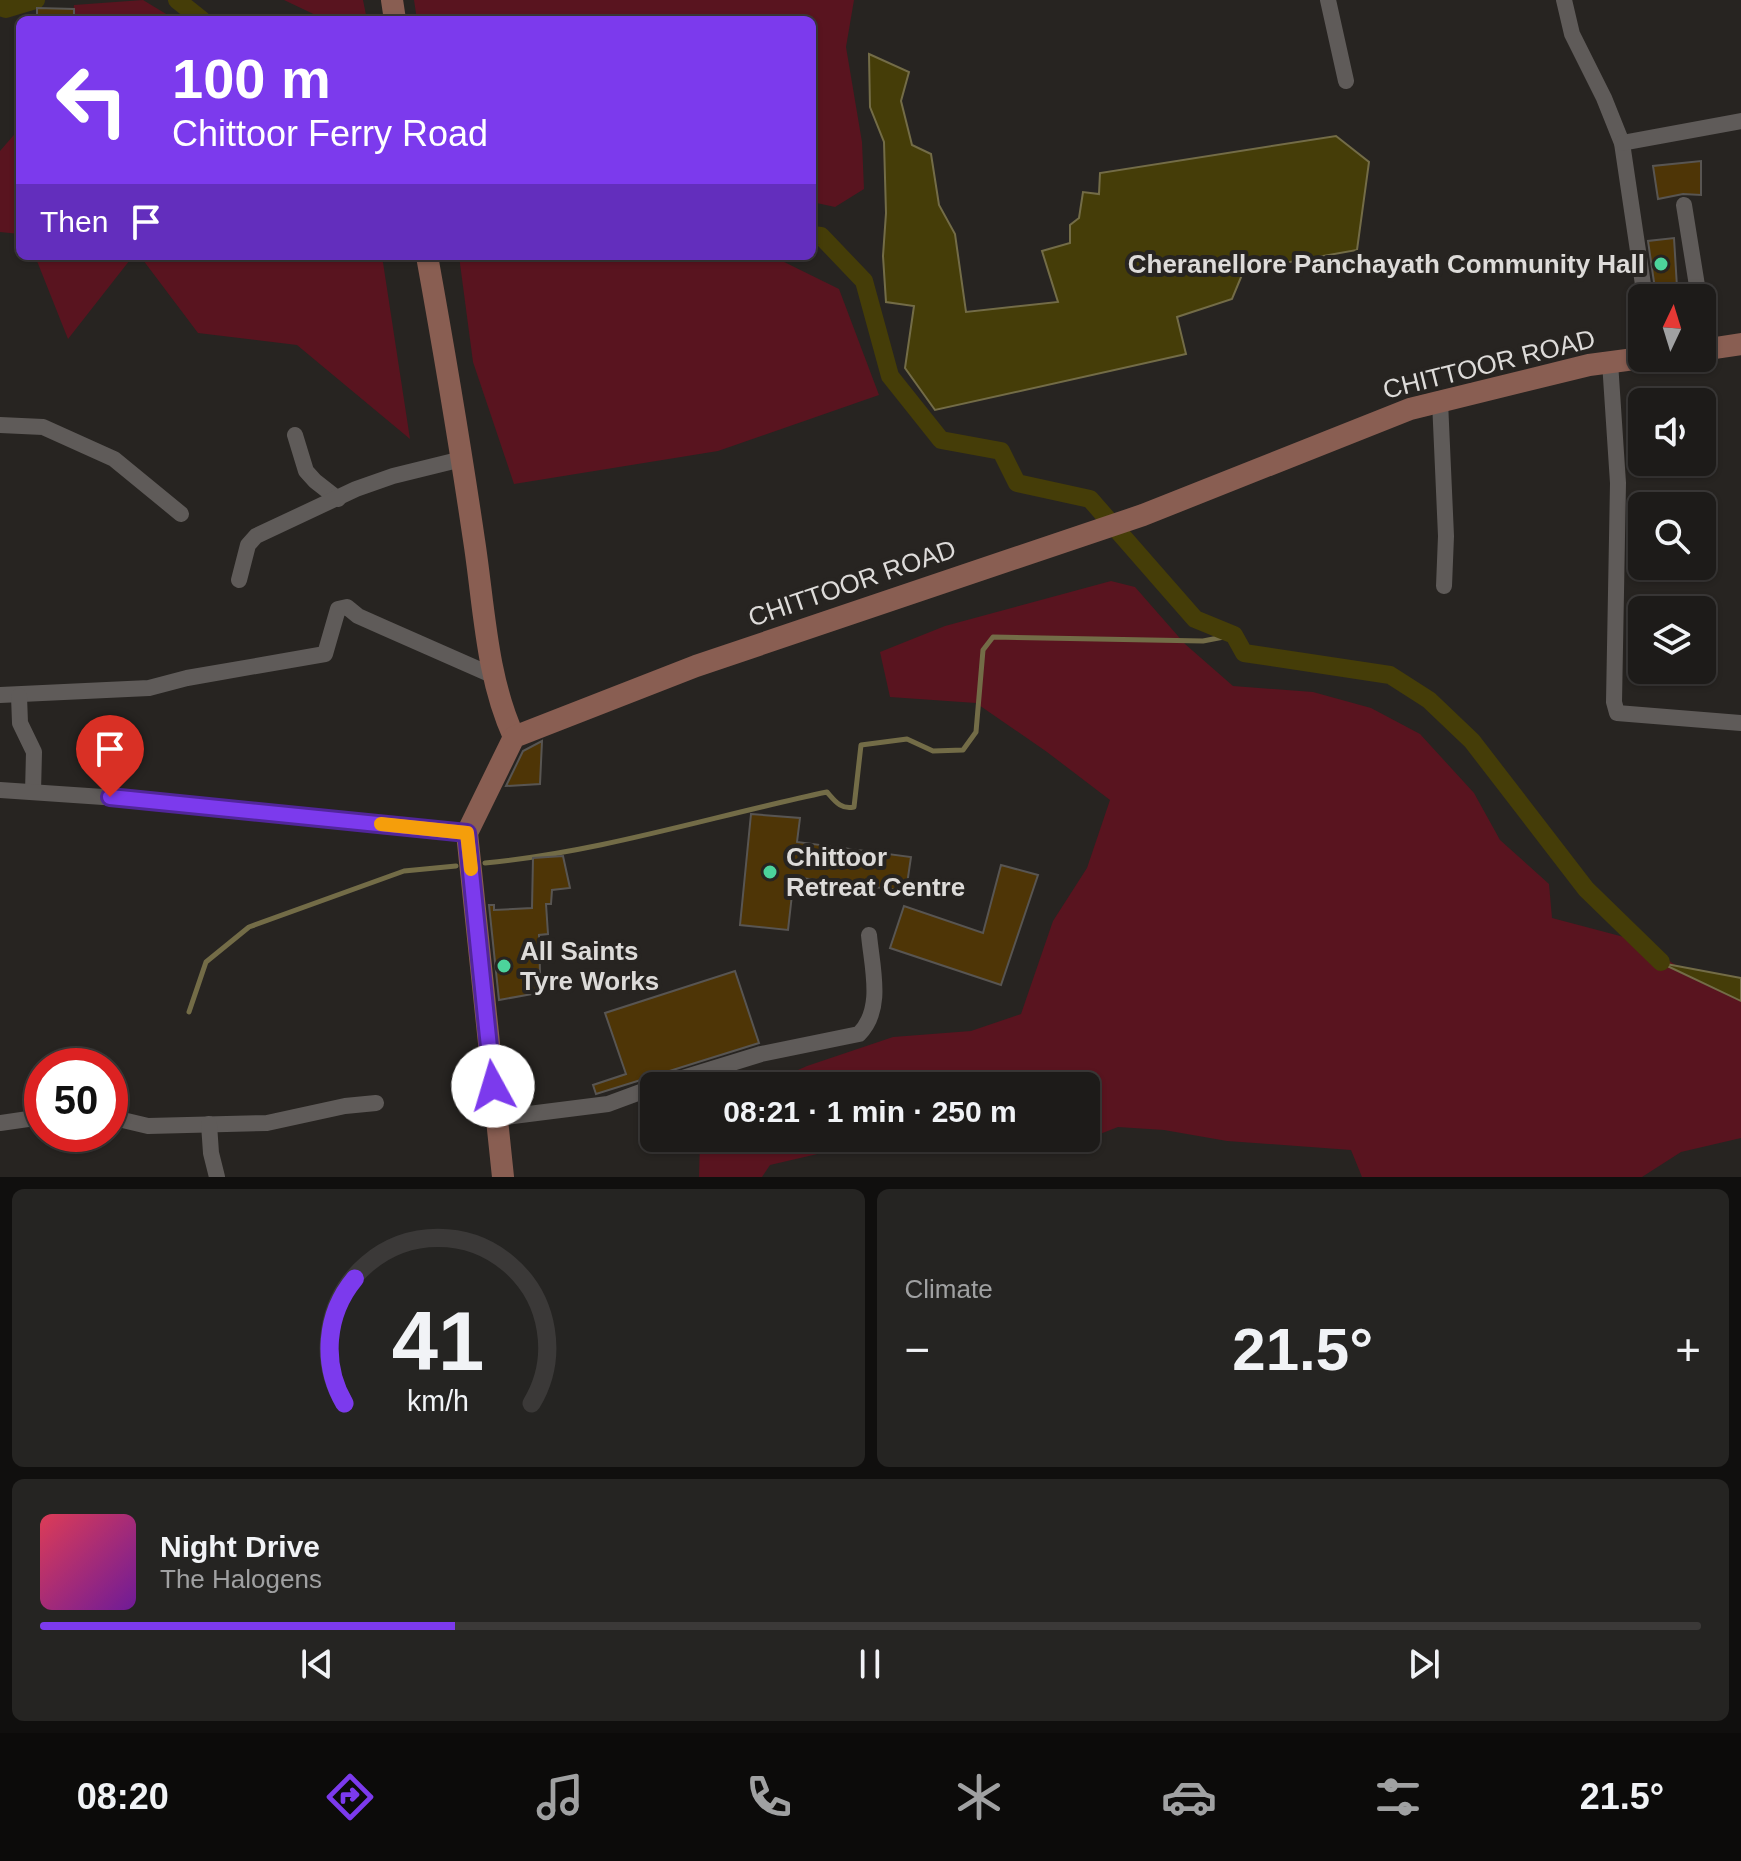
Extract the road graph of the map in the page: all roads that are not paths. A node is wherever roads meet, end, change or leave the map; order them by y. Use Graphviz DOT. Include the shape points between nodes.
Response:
graph roads {
  1 [pos="1328,0"];
  2 [pos="1564,0"];
  3 [pos="1346,81"];
  4 [pos="1741,121"];
  5 [pos="1622,143"];
  6 [pos="1684,205"];
  7 [pos="428,260"];
  8 [pos="1643,284"];
  9 [pos="1697,284"];
  10 [pos="1741,344"];
  11 [pos="1716,347"];
  12 [pos="1628,360"];
  13 [pos="1610,362"];
  14 [pos="1440,401"];
  15 [pos="0,425"];
  16 [pos="295,435"];
  17 [pos="462,459"];
  18 [pos="338,499"];
  19 [pos="181,514"];
  20 [pos="239,580"];
  21 [pos="1444,586"];
  22 [pos="494,676"];
  23 [pos="0,695"];
  24 [pos="19,696"];
  25 [pos="1741,723"];
  26 [pos="514,737"];
  27 [pos="0,790"];
  28 [pos="33,792"];
  29 [pos="467,833"];
  30 [pos="869,935"];
  31 [pos="704,1072"];
  32 [pos="640,1093"];
  33 [pos="376,1103"];
  34 [pos="497,1118"];
  35 [pos="24,1120"];
  36 [pos="128,1121"];
  37 [pos="0,1123"];
  38 [pos="209,1124"];
  39 [pos="217,1177"];
  40 [pos="503,1177"];
  1 -- 3 [label="street"];
  2 -- 5 [label="street" via="1572,34"];
  4 -- 5 [label="street"];
  5 -- 8 [label="street"];
  6 -- 9 [label="street"];
  7 -- 17 [label="main road"];
  10 -- 11 [label="main road"];
  12 -- 13 [label="main road, CHITTOOR ROAD"];
  13 -- 14 [label="main road, CHITTOOR ROAD"];
  13 -- 25 [label="street" via="1618,483 1617,713"];
  14 -- 21 [label="street"];
  14 -- 26 [label="main road, CHITTOOR ROAD" via="1143,515 696,666"];
  15 -- 19 [label="street" via="43,427 114,459"];
  16 -- 18 [label="street" via="306,471"];
  17 -- 18 [label="street" via="393,476"];
  17 -- 22 [label="main road"];
  18 -- 20 [label="street" via="256,536 248,545"];
  22 -- 24 [label="street" via="347,607 338,609 325,654 149,688"];
  22 -- 26 [label="main road"];
  23 -- 24 [label="street"];
  24 -- 28 [label="street" via="20,723 34,752"];
  26 -- 29 [label="main road"];
  27 -- 28 [label="street"];
  28 -- 29 [label="street"];
  29 -- 34 [label="main road"];
  30 -- 31 [label="street" via="874,1008 859,1034"];
  32 -- 34 [label="street" via="608,1104"];
  33 -- 38 [label="street" via="267,1123"];
  34 -- 40 [label="main road"];
  35 -- 37 [label="street"];
  36 -- 38 [label="street" via="148,1126"];
  38 -- 39 [label="street"];
}
